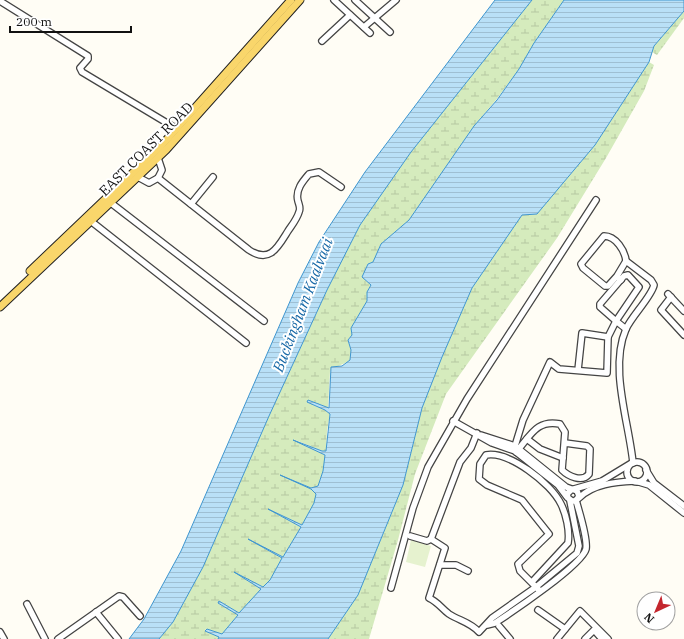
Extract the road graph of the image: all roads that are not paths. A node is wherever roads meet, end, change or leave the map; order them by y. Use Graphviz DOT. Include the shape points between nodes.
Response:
graph roads {
  1 [pos="291,0"];
  2 [pos="300,0"];
  3 [pos="334,0"];
  4 [pos="355,0"];
  5 [pos="0,1"];
  6 [pos="394,1"];
  7 [pos="350,15"];
  8 [pos="374,18"];
  9 [pos="364,27"];
  10 [pos="390,32"];
  11 [pos="370,33"];
  12 [pos="322,41"];
  13 [pos="177,129"];
  14 [pos="158,158"];
  15 [pos="138,177"];
  16 [pos="213,177"];
  17 [pos="158,178"];
  18 [pos="341,187"];
  19 [pos="596,200"];
  20 [pos="111,203"];
  21 [pos="191,204"];
  22 [pos="92,222"];
  23 [pos="626,261"];
  24 [pos="619,278"];
  25 [pos="0,300"];
  26 [pos="0,307"];
  27 [pos="684,310"];
  28 [pos="264,321"];
  29 [pos="616,321"];
  30 [pos="626,329"];
  31 [pos="684,335"];
  32 [pos="608,337"];
  33 [pos="246,343"];
  34 [pos="578,370"];
  35 [pos="453,422"];
  36 [pos="479,434"];
  37 [pos="527,439"];
  38 [pos="565,443"];
  39 [pos="517,449"];
  40 [pos="563,458"];
  41 [pos="632,464"];
  42 [pos="646,470"];
  43 [pos="636,481"];
  44 [pos="572,490"];
  45 [pos="573,499"];
  46 [pos="684,506"];
  47 [pos="684,514"];
  48 [pos="580,518"];
  49 [pos="573,519"];
  50 [pos="410,536"];
  51 [pos="431,539"];
  52 [pos="440,565"];
  53 [pos="468,571"];
  54 [pos="536,587"];
  55 [pos="391,588"];
  56 [pos="26,604"];
  57 [pos="538,610"];
  58 [pos="96,612"];
  59 [pos="140,616"];
  60 [pos="499,626"];
  61 [pos="565,629"];
  62 [pos="0,632"];
  63 [pos="560,638"];
  64 [pos="4,639"];
  65 [pos="45,639"];
  66 [pos="58,639"];
  67 [pos="118,639"];
  68 [pos="510,639"];
  69 [pos="585,639"];
  70 [pos="602,639"];
  71 [pos="608,639"];
  1 -- 13 [label="main road, EAST COAST ROAD"];
  2 -- 14 [label="main road, EAST COAST ROAD"];
  3 -- 7 [label="street"];
  4 -- 8 [label="street"];
  5 -- 13 [label="street" via="88,56 80,68 82,72"];
  6 -- 8 [label="street"];
  7 -- 9 [label="street"];
  7 -- 12 [label="street"];
  8 -- 9 [label="street"];
  8 -- 10 [label="street"];
  9 -- 11 [label="street"];
  13 -- 25 [label="main road, EAST COAST ROAD"];
  14 -- 15 [label="main road, EAST COAST ROAD"];
  14 -- 17 [label="street" via="162,170"];
  15 -- 17 [label="street" via="149,183"];
  15 -- 20 [label="main road, EAST COAST ROAD"];
  16 -- 21 [label="street"];
  17 -- 21 [label="street"];
  18 -- 21 [label="street" via="319,172 309,174 297,195 299,214 280,245 264,256 249,250"];
  19 -- 35 [label="street"];
  20 -- 22 [label="main road, EAST COAST ROAD"];
  20 -- 28 [label="street"];
  22 -- 26 [label="main road, EAST COAST ROAD"];
  22 -- 33 [label="street"];
  23 -- 24 [label="street"];
  23 -- 24 [label="street" via="625,252 620,245 612,238 604,236 582,264 583,268 605,286"];
  23 -- 30 [label="street" via="654,285"];
  24 -- 29 [label="street" via="600,306"];
  24 -- 29 [label="street" via="628,275 639,286"];
  27 -- 31 [label="street" via="670,296 661,310"];
  29 -- 30 [label="street"];
  29 -- 32 [label="street"];
  30 -- 41 [label="street" via="621,348 620,384 630,437"];
  32 -- 34 [label="street" via="582,333"];
  32 -- 34 [label="street" via="607,373"];
  34 -- 39 [label="street" via="559,369 550,362 523,420"];
  35 -- 36 [label="street"];
  35 -- 55 [label="street" via="428,467"];
  36 -- 39 [label="street"];
  36 -- 51 [label="street" via="460,462"];
  37 -- 38 [label="street" via="537,426 551,422 563,427"];
  37 -- 39 [label="street"];
  37 -- 40 [label="street" via="540,449"];
  38 -- 40 [label="street"];
  38 -- 40 [label="street" via="590,449 589,474 581,479 569,475 562,470"];
  39 -- 44 [label="street"];
  39 -- 45 [label="street"];
  41 -- 42 [label="street" via="642,464"];
  41 -- 43 [label="street" via="627,470 628,475"];
  41 -- 44 [label="street" via="602,481"];
  42 -- 43 [label="street" via="644,479"];
  42 -- 46 [label="street" via="654,482"];
  43 -- 45 [label="street" via="602,485"];
  43 -- 47 [label="street" via="649,485"];
  44 -- 45 [label="street" via="568,492"];
  44 -- 45 [label="street" via="578,492"];
  45 -- 48 [label="street"];
  45 -- 49 [label="street"];
  48 -- 49 [label="street"];
  48 -- 54 [label="street" via="586,547 584,553 570,568"];
  49 -- 54 [label="street" via="579,550"];
  50 -- 51 [label="street" via="426,541"];
  51 -- 52 [label="street" via="445,548"];
  52 -- 53 [label="street" via="456,565"];
  52 -- 54 [label="street" via="429,598 479,632 486,624 495,623"];
  54 -- 54 [label="street" via="568,543 569,536 562,504 541,480 510,458 486,455 480,464 479,479 522,500 549,534 518,564 520,571"];
  56 -- 65 [label="street"];
  57 -- 61 [label="street"];
  58 -- 59 [label="street" via="119,596 123,596"];
  58 -- 66 [label="street"];
  58 -- 67 [label="street"];
  60 -- 68 [label="street"];
  61 -- 63 [label="street"];
  61 -- 71 [label="street" via="581,611"];
  62 -- 64 [label="street"];
  69 -- 70 [label="street" via="594,630"];
}
